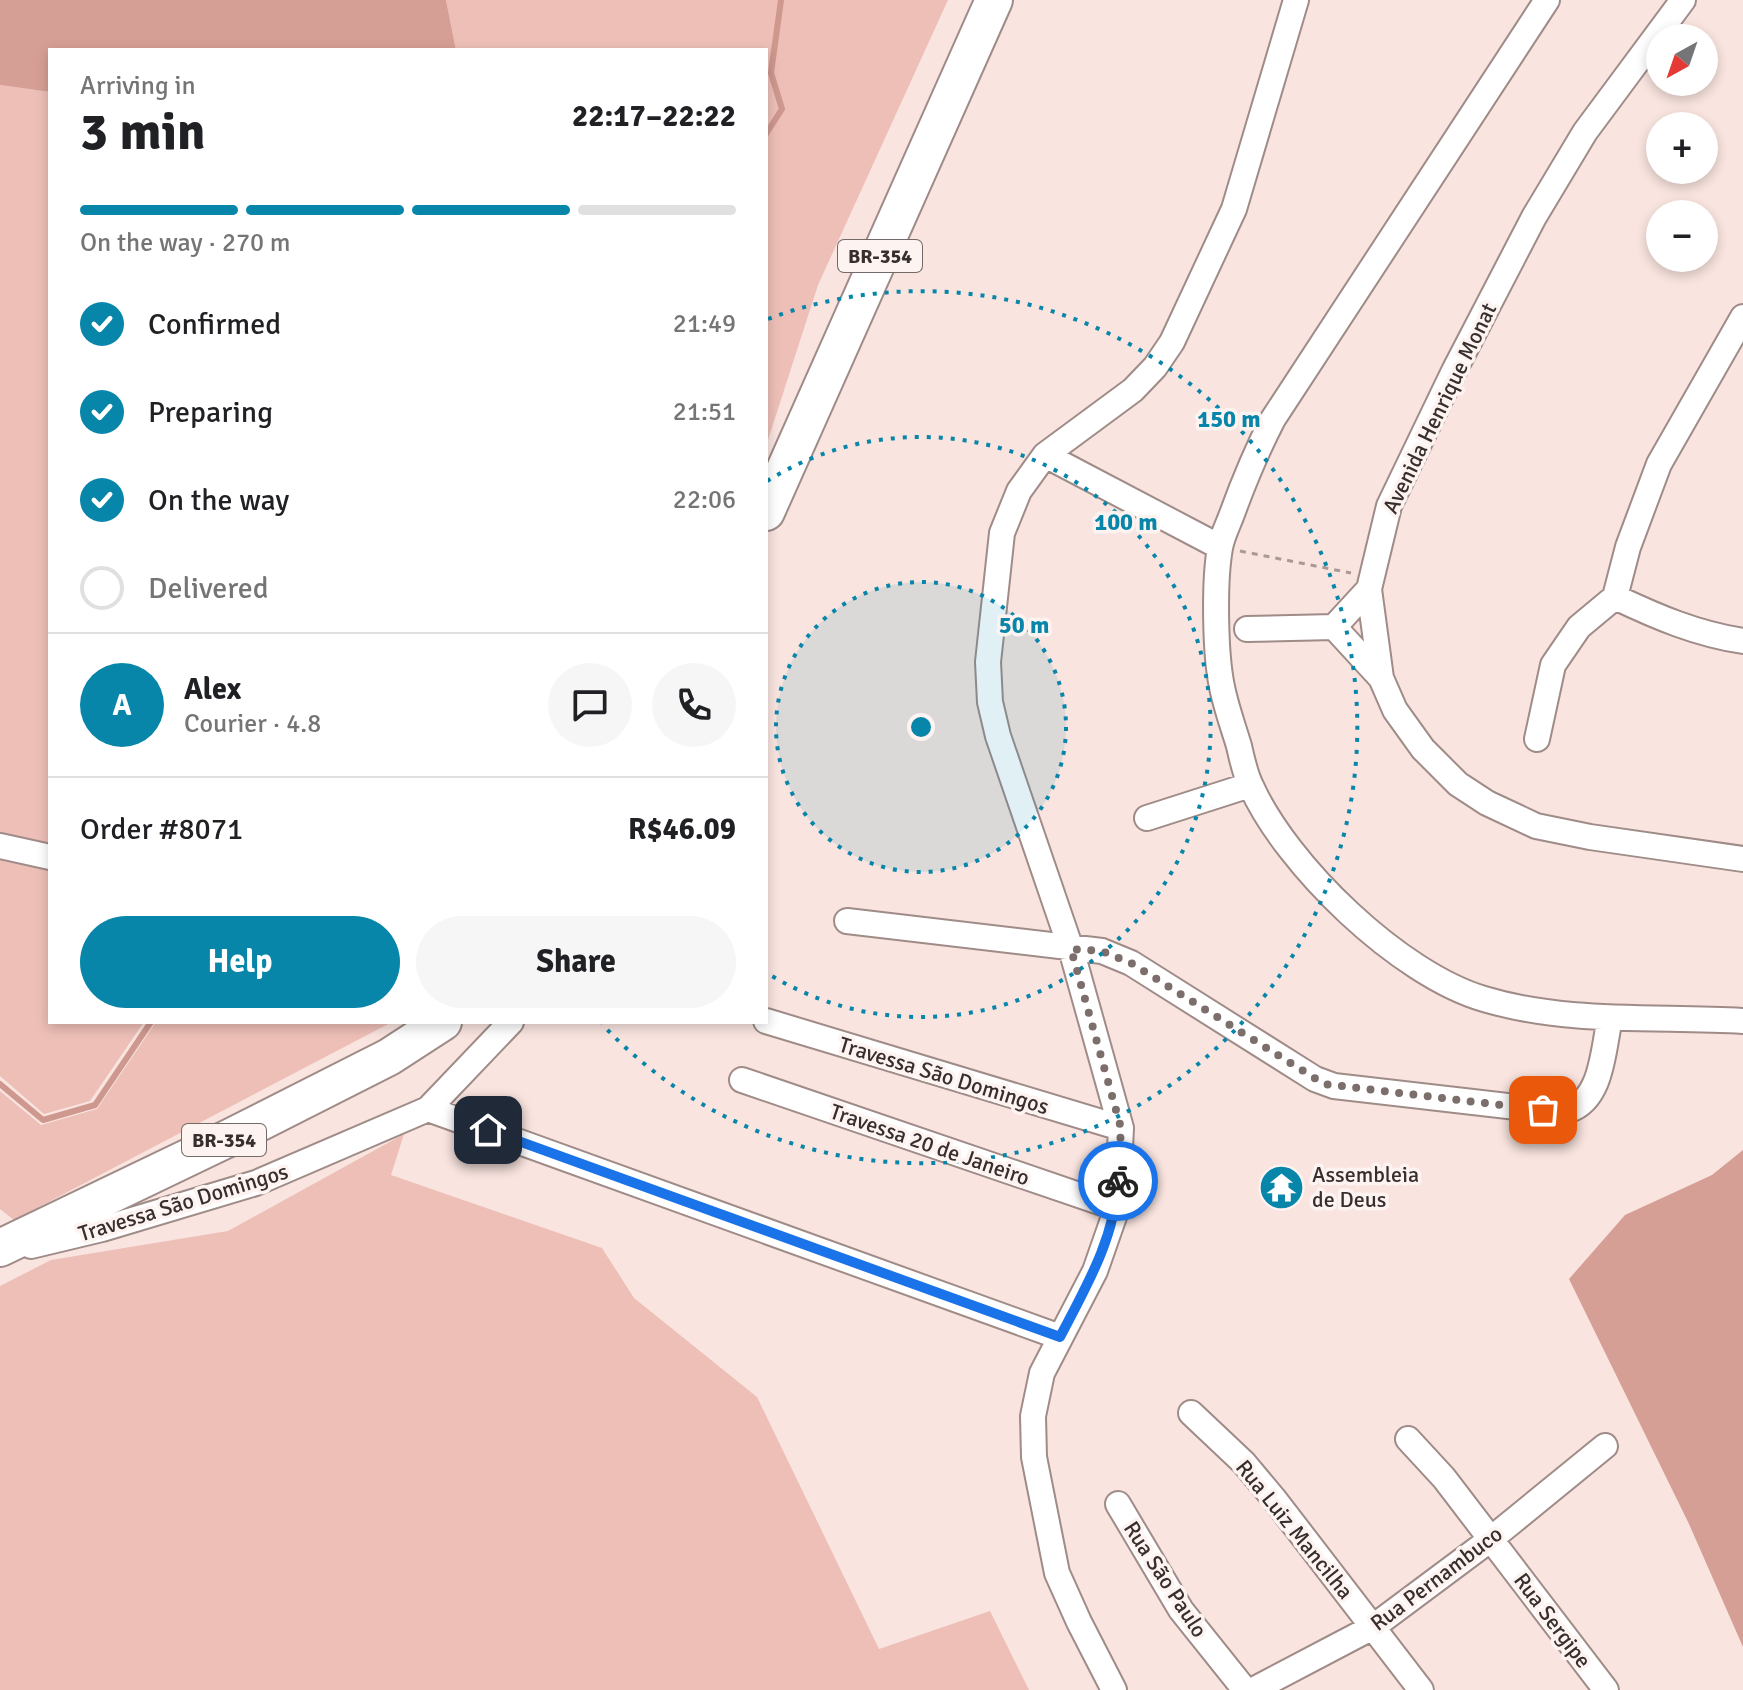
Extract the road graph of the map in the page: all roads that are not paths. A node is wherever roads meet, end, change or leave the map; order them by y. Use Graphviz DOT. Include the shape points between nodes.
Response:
graph roads {
  1 [pos="994,0"];
  2 [pos="1296,0"];
  3 [pos="1547,0"];
  4 [pos="1683,0"];
  5 [pos="1743,317"];
  6 [pos="1045,455"];
  7 [pos="768,508"];
  8 [pos="1220,547"];
  9 [pos="1369,583"];
  10 [pos="1615,597"];
  11 [pos="1334,627"];
  12 [pos="1247,629"];
  13 [pos="1743,641"];
  14 [pos="1381,678"];
  15 [pos="1537,739"];
  16 [pos="1250,785"];
  17 [pos="1147,818"];
  18 [pos="0,846"];
  19 [pos="48,857"];
  20 [pos="1743,859"];
  21 [pos="847,921"];
  22 [pos="1071,949"];
  23 [pos="1610,1019"];
  24 [pos="1743,1021"];
  25 [pos="768,1022"];
  26 [pos="440,1024"];
  27 [pos="509,1024"];
  28 [pos="742,1080"];
  29 [pos="428,1109"];
  30 [pos="1121,1128"];
  31 [pos="1117,1208"];
  32 [pos="0,1251"];
  33 [pos="1060,1337"];
  34 [pos="1191,1413"];
  35 [pos="1408,1439"];
  36 [pos="1605,1446"];
  37 [pos="1118,1504"];
  38 [pos="1491,1539"];
  39 [pos="1373,1627"];
  40 [pos="1114,1690"];
  41 [pos="1245,1690"];
  42 [pos="1253,1690"];
  43 [pos="1421,1690"];
  44 [pos="1606,1690"];
  1 -- 7 [label="highway, BR-354"];
  2 -- 6 [label="street" via="1234,209 1172,342 1133,390"];
  3 -- 8 [label="street" via="1273,419"];
  4 -- 9 [label="street, Avenida Henrique Monat" via="1585,132 1534,217 1389,506"];
  5 -- 10 [label="street" via="1659,464"];
  6 -- 8 [label="street"];
  6 -- 22 [label="street" via="1019,491 1002,533 988,675 998,736"];
  8 -- 16 [label="street" via="1217,619 1222,686"];
  9 -- 11 [label="street"];
  9 -- 14 [label="street, Avenida Henrique Monat"];
  10 -- 13 [label="street" via="1661,619"];
  10 -- 15 [label="street" via="1579,627 1553,665"];
  11 -- 12 [label="street"];
  11 -- 14 [label="street"];
  14 -- 20 [label="street, Avenida Henrique Monat" via="1395,710 1423,749 1458,784 1512,816 1590,837"];
  16 -- 17 [label="street"];
  16 -- 23 [label="street" via="1272,825 1323,886 1372,934 1411,962 1484,999"];
  18 -- 19 [label="street"];
  21 -- 22 [label="street"];
  22 -- 23 [label="street" via="1102,951 1131,963 1334,1086 1568,1110 1585,1101 1596,1084"];
  22 -- 30 [label="street"];
  23 -- 24 [label="street"];
  25 -- 30 [label="street, Travessa São Domingos"];
  26 -- 32 [label="highway, BR-354" via="389,1057"];
  27 -- 29 [label="street, Travessa São Domingos"];
  28 -- 31 [label="street, Travessa 20 de Janeiro"];
  29 -- 32 [label="street, Travessa São Domingos" via="256,1183 102,1229"];
  29 -- 33 [label="street"];
  30 -- 31 [label="street"];
  31 -- 33 [label="street" via="1095,1271"];
  33 -- 40 [label="street" via="1042,1373 1033,1416 1036,1472 1057,1573"];
  34 -- 39 [label="street, Rua Luiz Mancilha" via="1244,1463"];
  35 -- 38 [label="street, Rua Sergipe"];
  36 -- 38 [label="street, Rua Pernambuco"];
  37 -- 41 [label="street, Rua São Paulo" via="1181,1610"];
  38 -- 39 [label="street, Rua Pernambuco"];
  38 -- 44 [label="street, Rua Sergipe"];
  39 -- 42 [label="street, Rua Pernambuco"];
  39 -- 43 [label="street, Rua Luiz Mancilha"];
}
